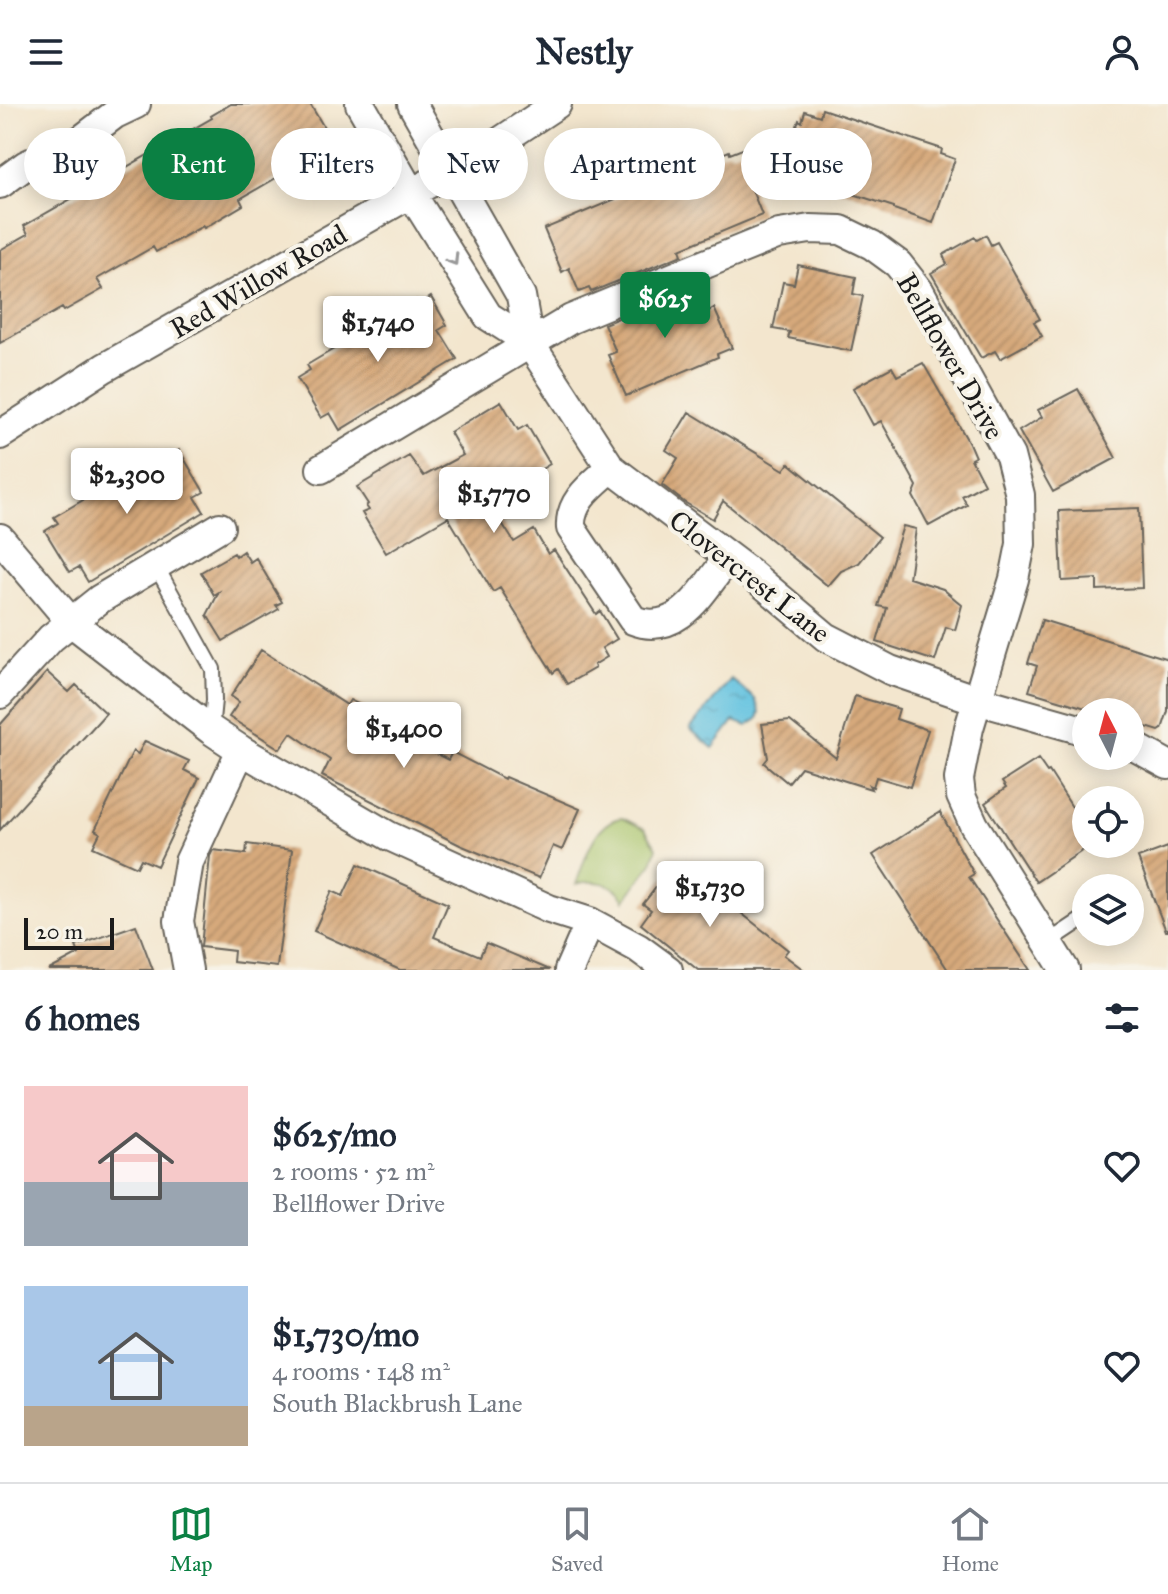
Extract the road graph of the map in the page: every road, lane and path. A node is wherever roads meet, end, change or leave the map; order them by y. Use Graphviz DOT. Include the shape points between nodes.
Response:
graph roads {
  1 [pos="136,104"];
  2 [pos="360,104"];
  3 [pos="412,104"];
  4 [pos="557,104"];
  5 [pos="426,128"];
  6 [pos="523,128"];
  7 [pos="0,184"];
  8 [pos="418,189"];
  9 [pos="411,193"];
  10 [pos="468,200"];
  11 [pos="529,342"];
  12 [pos="0,435"];
  13 [pos="611,468"];
  14 [pos="321,469"];
  15 [pos="220,527"];
  16 [pos="0,538"];
  17 [pos="728,558"];
  18 [pos="156,566"];
  19 [pos="71,622"];
  20 [pos="0,694"];
  21 [pos="977,700"];
  22 [pos="1072,727"];
  23 [pos="211,730"];
  24 [pos="241,750"];
  25 [pos="1144,752"];
  26 [pos="1168,765"];
  27 [pos="590,922"];
  28 [pos="1072,926"];
  29 [pos="1047,943"];
  30 [pos="188,970"];
  31 [pos="569,970"];
  32 [pos="668,970"];
  33 [pos="1065,970"];
  1 -- 7 [label="street"];
  2 -- 9 [label="street, Clovercrest Lane"];
  3 -- 5 [label="street, Clovercrest Lane"];
  4 -- 6 [label="street, Red Willow Road"];
  8 -- 9 [label="street, Red Willow Road"];
  9 -- 11 [label="street, Clovercrest Lane, one-way" via="488,316"];
  9 -- 12 [label="street, Red Willow Road" via="104,368"];
  10 -- 11 [label="street, Clovercrest Lane" via="521,296"];
  11 -- 13 [label="street, Clovercrest Lane"];
  11 -- 14 [label="street, Bellflower Drive"];
  11 -- 21 [label="street, Bellflower Drive" via="571,319 779,234 841,230 898,264 920,292 1010,456 1020,495 1021,544 1014,579"];
  13 -- 17 [label="street, Clovercrest Lane"];
  13 -- 17 [label="street" via="575,504 571,528 633,620 657,625 682,616"];
  15 -- 18 [label="street"];
  16 -- 19 [label="street"];
  17 -- 21 [label="street, Clovercrest Lane" via="826,637 890,670"];
  18 -- 19 [label="street"];
  18 -- 23 [label="lane" via="213,669"];
  19 -- 20 [label="street"];
  19 -- 23 [label="street"];
  21 -- 22 [label="street, Clovercrest Lane"];
  21 -- 29 [label="street, Bellflower Drive" via="959,779 961,796"];
  23 -- 24 [label="street"];
  24 -- 27 [label="street" via="389,836 549,909"];
  24 -- 30 [label="street" via="189,862 179,921"];
  25 -- 26 [label="street"];
  27 -- 31 [label="street"];
  27 -- 32 [label="street"];
  28 -- 29 [label="lane"];
  29 -- 33 [label="street, Bellflower Drive"];
}
